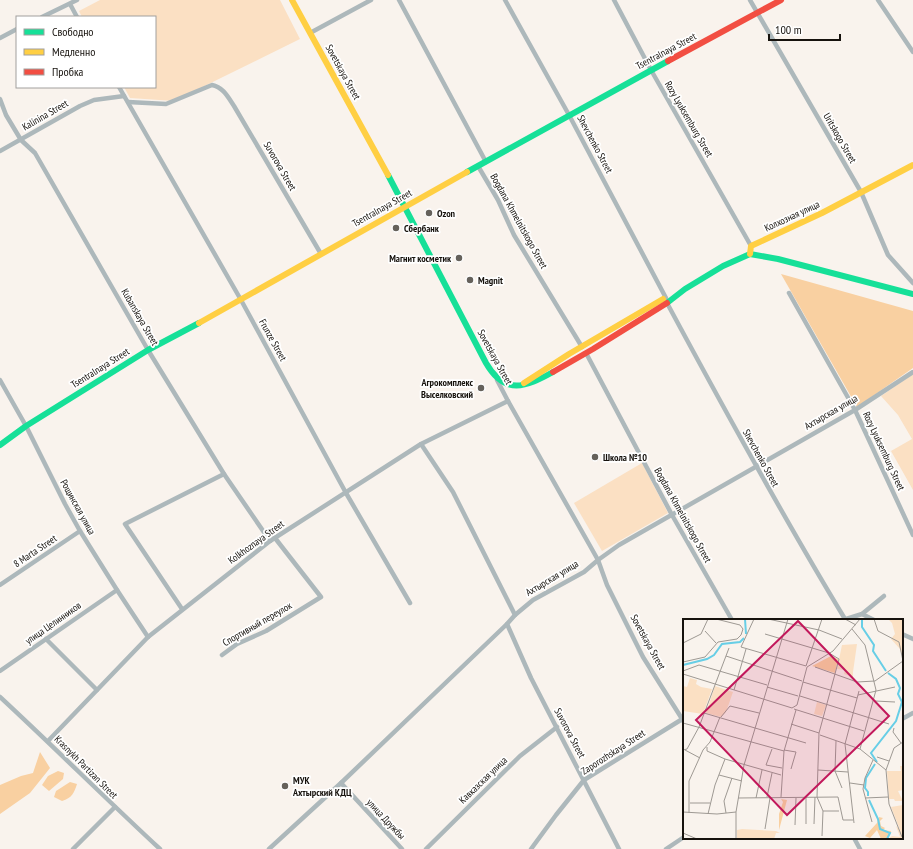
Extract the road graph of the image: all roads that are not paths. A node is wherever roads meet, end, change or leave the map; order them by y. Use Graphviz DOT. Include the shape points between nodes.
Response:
graph roads {
  1 [pos="78,0"];
  2 [pos="292,0"];
  3 [pos="371,0"];
  4 [pos="399,0"];
  5 [pos="505,0"];
  6 [pos="614,0"];
  7 [pos="750,0"];
  8 [pos="782,0"];
  9 [pos="878,0"];
  10 [pos="70,4"];
  11 [pos="758,14"];
  12 [pos="44,16"];
  13 [pos="77,16"];
  14 [pos="16,30"];
  15 [pos="310,33"];
  16 [pos="0,38"];
  17 [pos="913,52"];
  18 [pos="651,70"];
  19 [pos="120,88"];
  20 [pos="124,96"];
  21 [pos="0,99"];
  22 [pos="128,102"];
  23 [pos="569,115"];
  24 [pos="20,140"];
  25 [pos="0,151"];
  26 [pos="486,162"];
  27 [pos="913,165"];
  28 [pos="478,166"];
  29 [pos="861,192"];
  30 [pos="405,206"];
  31 [pos="751,246"];
  32 [pos="321,254"];
  33 [pos="750,254"];
  34 [pos="913,283"];
  35 [pos="789,293"];
  36 [pos="913,294"];
  37 [pos="241,300"];
  38 [pos="666,300"];
  39 [pos="582,346"];
  40 [pos="148,350"];
  41 [pos="586,353"];
  42 [pos="913,372"];
  43 [pos="497,378"];
  44 [pos="0,380"];
  45 [pos="518,386"];
  46 [pos="508,401"];
  47 [pos="855,410"];
  48 [pos="26,426"];
  49 [pos="421,444"];
  50 [pos="0,445"];
  51 [pos="756,467"];
  52 [pos="224,474"];
  53 [pos="346,493"];
  54 [pos="672,515"];
  55 [pos="80,531"];
  56 [pos="913,535"];
  57 [pos="275,538"];
  58 [pos="270,541"];
  59 [pos="598,560"];
  60 [pos="0,585"];
  61 [pos="117,590"];
  62 [pos="884,596"];
  63 [pos="410,603"];
  64 [pos="182,609"];
  65 [pos="862,614"];
  66 [pos="515,615"];
  67 [pos="731,619"];
  68 [pos="844,619"];
  69 [pos="872,619"];
  70 [pos="507,624"];
  71 [pos="903,634"];
  72 [pos="148,637"];
  73 [pos="46,639"];
  74 [pos="913,639"];
  75 [pos="222,655"];
  76 [pos="0,671"];
  77 [pos="97,690"];
  78 [pos="0,697"];
  79 [pos="913,713"];
  80 [pos="903,718"];
  81 [pos="683,720"];
  82 [pos="557,727"];
  83 [pos="48,741"];
  84 [pos="584,780"];
  85 [pos="341,783"];
  86 [pos="115,807"];
  87 [pos="683,838"];
  88 [pos="855,839"];
  89 [pos="73,849"];
  90 [pos="160,849"];
  91 [pos="269,849"];
  92 [pos="402,849"];
  93 [pos="426,849"];
  94 [pos="531,849"];
  95 [pos="619,849"];
  96 [pos="666,849"];
  97 [pos="860,849"];
  1 -- 10 [label="street"];
  2 -- 15 [label="main road, Sovetskaya Street"];
  3 -- 15 [label="street"];
  4 -- 26 [label="street, Bogdana Khmelnitskogo Street"];
  5 -- 23 [label="street, Shevchenko Street"];
  6 -- 18 [label="street, Rozy Lyuksemburg Street"];
  7 -- 11 [label="street, Uritskogo Street"];
  8 -- 11 [label="main road, Tsentralnaya Street"];
  9 -- 17 [label="street"];
  10 -- 12 [label="street"];
  10 -- 13 [label="street"];
  11 -- 18 [label="main road, Tsentralnaya Street"];
  11 -- 29 [label="street, Uritskogo Street"];
  14 -- 16 [label="street"];
  15 -- 30 [label="main road, Sovetskaya Street"];
  18 -- 23 [label="main road, Tsentralnaya Street"];
  18 -- 31 [label="street, Rozy Lyuksemburg Street"];
  19 -- 20 [label="street, Frunze Street"];
  20 -- 22 [label="street, Frunze Street"];
  20 -- 24 [label="street, Kalinina Street" via="94,100"];
  21 -- 24 [label="street, Kubanskaya Street"];
  22 -- 32 [label="street, Suvorova Street" via="166,104 212,85 217,86 234,106"];
  22 -- 37 [label="street, Frunze Street"];
  23 -- 26 [label="main road, Tsentralnaya Street"];
  23 -- 38 [label="street, Shevchenko Street"];
  24 -- 25 [label="street, Kalinina Street"];
  24 -- 40 [label="street, Kubanskaya Street" via="35,153"];
  26 -- 28 [label="main road, Tsentralnaya Street"];
  27 -- 29 [label="main road, Колхозная улица"];
  28 -- 30 [label="main road, Tsentralnaya Street"];
  28 -- 39 [label="street, Bogdana Khmelnitskogo Street" via="498,200 514,236"];
  29 -- 31 [label="main road, Колхозная улица"];
  29 -- 34 [label="street, Uritskogo Street" via="888,255"];
  30 -- 32 [label="main road, Tsentralnaya Street"];
  30 -- 43 [label="main road, Sovetskaya Street" via="485,361"];
  31 -- 33 [label="main road"];
  32 -- 37 [label="main road, Tsentralnaya Street"];
  33 -- 36 [label="main road"];
  33 -- 38 [label="main road" via="723,266"];
  35 -- 47 [label="street, Rozy Lyuksemburg Street"];
  37 -- 40 [label="main road, Tsentralnaya Street"];
  37 -- 53 [label="street, Frunze Street"];
  38 -- 39 [label="main road"];
  38 -- 41 [label="main road"];
  38 -- 51 [label="street, Shevchenko Street"];
  39 -- 45 [label="main road"];
  40 -- 48 [label="main road, Tsentralnaya Street"];
  40 -- 52 [label="street, Kubanskaya Street"];
  41 -- 45 [label="main road" via="535,382"];
  41 -- 54 [label="street, Bogdana Khmelnitskogo Street"];
  42 -- 47 [label="street, Ахтырская улица"];
  43 -- 45 [label="main road"];
  43 -- 46 [label="street, Sovetskaya Street"];
  44 -- 48 [label="street, Рощинская улица"];
  46 -- 49 [label="street, Kolkhoznaya Street"];
  46 -- 59 [label="street, Sovetskaya Street"];
  47 -- 51 [label="street, Ахтырская улица"];
  47 -- 56 [label="street, Rozy Lyuksemburg Street"];
  48 -- 50 [label="main road, Tsentralnaya Street"];
  48 -- 55 [label="street, Рощинская улица"];
  49 -- 53 [label="street, Kolkhoznaya Street"];
  49 -- 66 [label="street" via="453,492"];
  51 -- 54 [label="street, Ахтырская улица"];
  51 -- 68 [label="street, Shevchenko Street"];
  52 -- 58 [label="street, Kubanskaya Street"];
  52 -- 64 [label="street" via="125,524"];
  53 -- 57 [label="street, Kolkhoznaya Street"];
  53 -- 63 [label="street, Frunze Street"];
  54 -- 59 [label="street, Ахтырская улица"];
  54 -- 67 [label="street, Bogdana Khmelnitskogo Street"];
  55 -- 60 [label="street, 8 Marta Street"];
  55 -- 61 [label="street, Рощинская улица"];
  57 -- 58 [label="street, Kolkhoznaya Street"];
  57 -- 75 [label="street, Спортивный переулок" via="321,596"];
  58 -- 64 [label="street, Kolkhoznaya Street"];
  59 -- 66 [label="street, Ахтырская улица" via="584,572 533,600"];
  59 -- 81 [label="street, Sovetskaya Street" via="607,585 643,657"];
  61 -- 72 [label="street, Рощинская улица"];
  61 -- 73 [label="street, улица Целинников"];
  62 -- 65 [label="street"];
  64 -- 72 [label="street, Kolkhoznaya Street"];
  65 -- 68 [label="street"];
  65 -- 69 [label="street"];
  66 -- 70 [label="street, Ахтырская улица"];
  70 -- 82 [label="street, Suvorova Street"];
  70 -- 85 [label="street, Ахтырская улица"];
  71 -- 74 [label="street"];
  72 -- 77 [label="street, Kolkhoznaya Street"];
  73 -- 76 [label="street, улица Целинников"];
  73 -- 77 [label="street"];
  77 -- 83 [label="street, Kolkhoznaya Street"];
  78 -- 83 [label="street, Krasnykh Partizan Street"];
  79 -- 80 [label="street"];
  81 -- 84 [label="street, Zaporozhskaya Street"];
  82 -- 84 [label="street, Suvorova Street"];
  82 -- 93 [label="street, Кавказская улица" via="520,756"];
  83 -- 86 [label="street, Krasnykh Partizan Street"];
  84 -- 94 [label="street, Zaporozhskaya Street"];
  84 -- 95 [label="street, Suvorova Street"];
  85 -- 91 [label="street, Ахтырская улица"];
  85 -- 92 [label="street, улица Дружбы"];
  86 -- 89 [label="street"];
  86 -- 90 [label="street, Krasnykh Partizan Street"];
  87 -- 96 [label="street"];
  88 -- 97 [label="street"];
}
